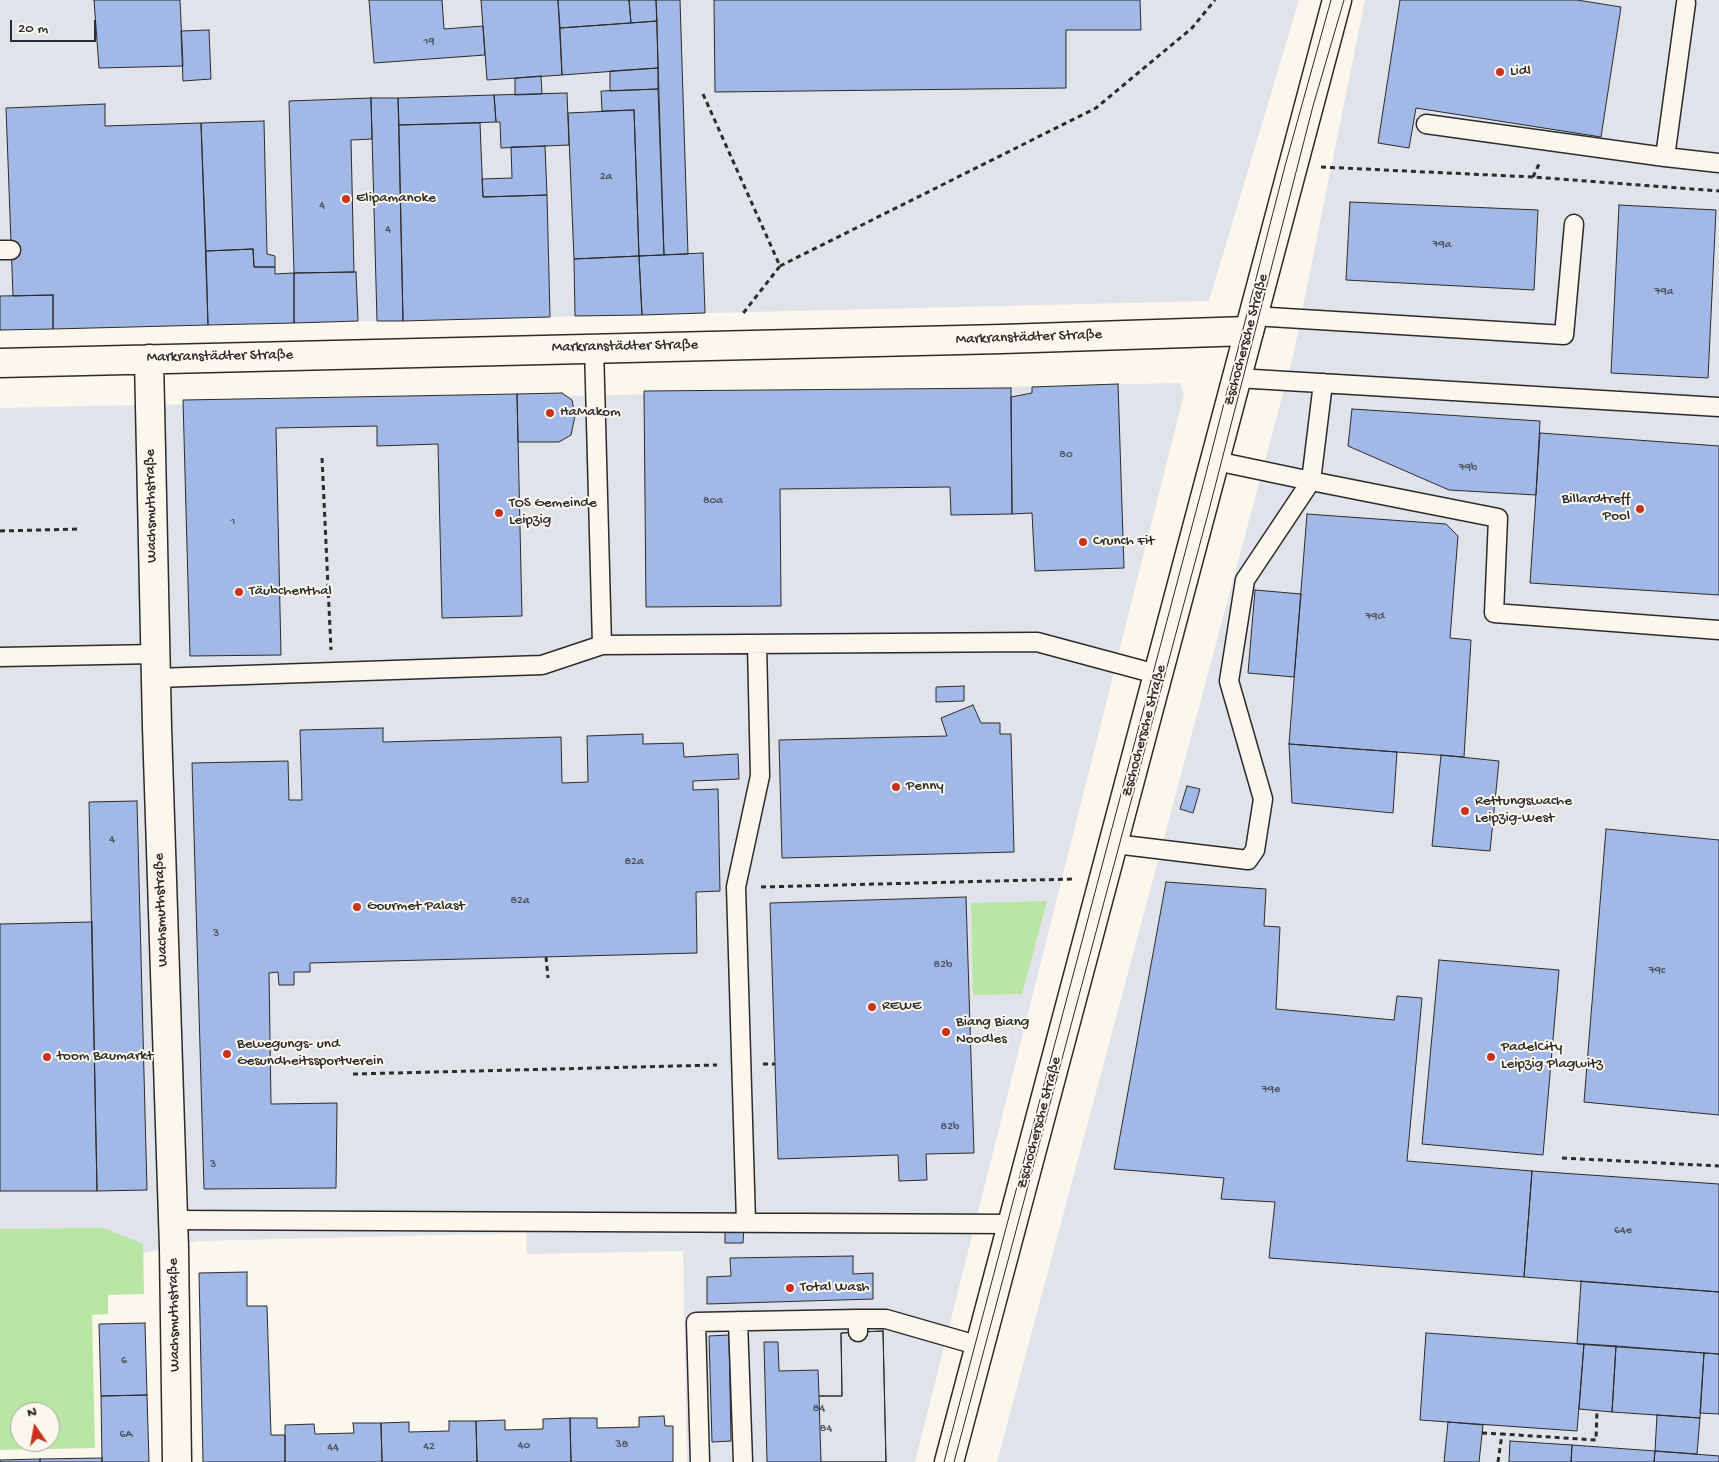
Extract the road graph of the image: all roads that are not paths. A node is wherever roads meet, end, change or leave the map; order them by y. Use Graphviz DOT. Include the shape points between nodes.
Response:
graph roads {
  1 [pos="1337,0"];
  2 [pos="1686,3"];
  3 [pos="1426,124"];
  4 [pos="1665,157"];
  5 [pos="1719,164"];
  6 [pos="1574,224"];
  7 [pos="1251,323"];
  8 [pos="594,348"];
  9 [pos="149,359"];
  10 [pos="0,363"];
  11 [pos="1237,378"];
  12 [pos="1323,383"];
  13 [pos="1719,407"];
  14 [pos="1216,461"];
  15 [pos="1311,481"];
  16 [pos="1719,630"];
  17 [pos="757,644"];
  18 [pos="602,645"];
  19 [pos="0,657"];
  20 [pos="156,666"];
  21 [pos="1160,675"];
  22 [pos="1114,844"];
  23 [pos="172,1220"];
  24 [pos="746,1222"];
  25 [pos="1012,1224"];
  26 [pos="738,1322"];
  27 [pos="980,1346"];
  28 [pos="177,1462"];
  29 [pos="700,1462"];
  30 [pos="743,1462"];
  31 [pos="950,1462"];
  1 -- 7 [label="street, Zschochersche Straße"];
  2 -- 4 [label="lane"];
  3 -- 4 [label="lane"];
  4 -- 5 [label="lane"];
  6 -- 7 [label="lane" via="1564,335"];
  7 -- 8 [label="street, Markranstädter Straße"];
  7 -- 11 [label="street, Zschochersche Straße"];
  8 -- 9 [label="street, Markranstädter Straße"];
  8 -- 18 [label="lane"];
  9 -- 10 [label="street, Markranstädter Straße"];
  9 -- 20 [label="street, Wachsmuthstraße"];
  11 -- 12 [label="lane"];
  11 -- 14 [label="street, Zschochersche Straße"];
  12 -- 13 [label="lane"];
  12 -- 15 [label="lane"];
  14 -- 15 [label="lane"];
  14 -- 21 [label="street, Zschochersche Straße"];
  15 -- 16 [label="lane" via="1498,518 1494,613"];
  15 -- 22 [label="lane" via="1245,580 1242,598 1230,681 1263,799 1255,850 1248,860"];
  17 -- 18 [label="lane"];
  17 -- 21 [label="lane" via="1037,642"];
  17 -- 24 [label="lane" via="760,776 736,887"];
  18 -- 20 [label="lane" via="542,665 332,673"];
  19 -- 20 [label="lane"];
  20 -- 23 [label="street, Wachsmuthstraße"];
  21 -- 22 [label="street, Zschochersche Straße"];
  22 -- 25 [label="street, Zschochersche Straße"];
  23 -- 24 [label="lane"];
  23 -- 28 [label="street, Wachsmuthstraße"];
  24 -- 25 [label="lane"];
  25 -- 27 [label="street, Zschochersche Straße"];
  26 -- 27 [label="lane" via="858,1326 886,1319"];
  26 -- 29 [label="lane" via="696,1322"];
  26 -- 30 [label="lane"];
  27 -- 31 [label="street, Zschochersche Straße"];
}
